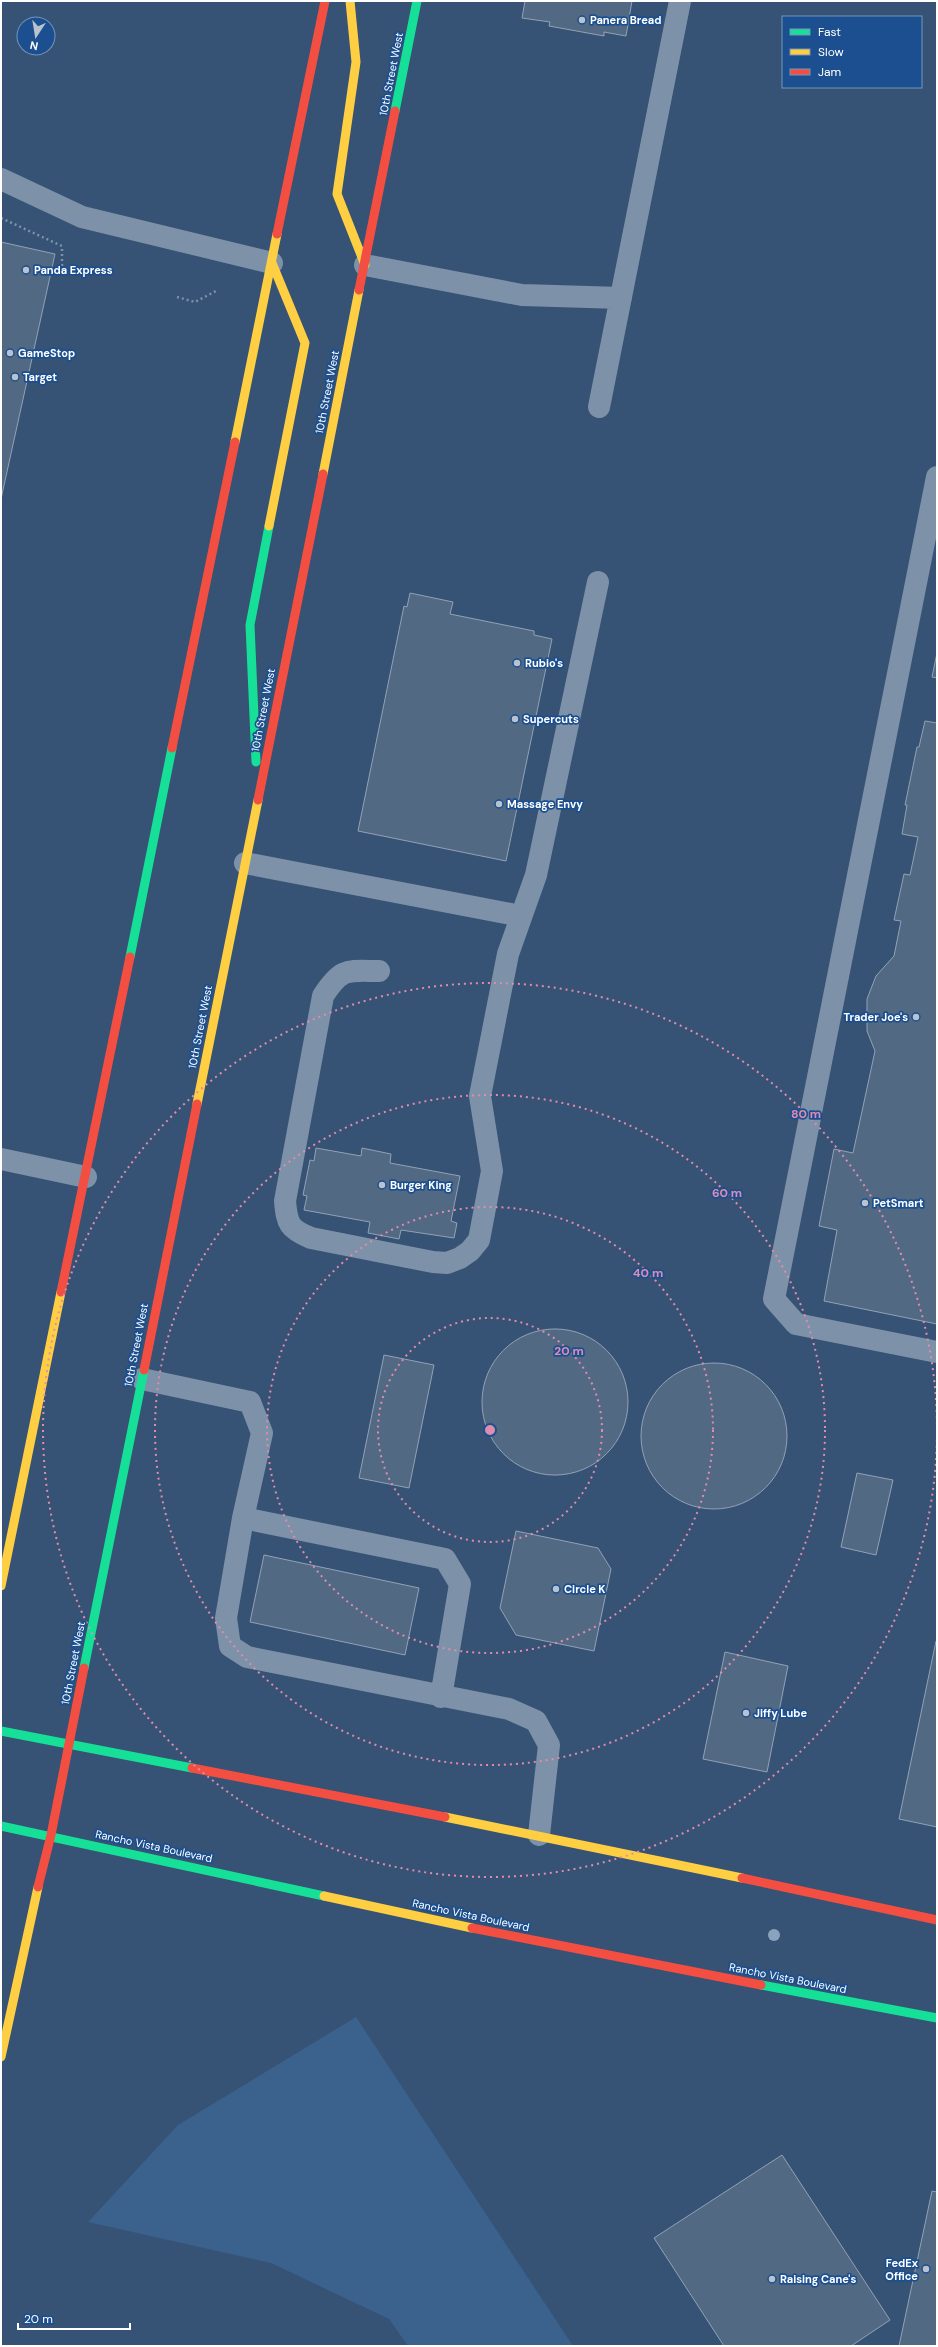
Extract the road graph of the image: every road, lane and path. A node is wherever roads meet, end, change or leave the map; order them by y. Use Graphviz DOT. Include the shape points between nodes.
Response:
graph roads {
  1 [pos="325,1"];
  2 [pos="350,1"];
  3 [pos="418,1"];
  4 [pos="680,1"];
  5 [pos="1,179"];
  6 [pos="1,218"];
  7 [pos="272,263"];
  8 [pos="365,265"];
  9 [pos="62,271"];
  10 [pos="216,291"];
  11 [pos="177,297"];
  12 [pos="621,298"];
  13 [pos="599,407"];
  14 [pos="937,477"];
  15 [pos="598,582"];
  16 [pos="258,796"];
  17 [pos="245,862"];
  18 [pos="521,916"];
  19 [pos="379,972"];
  20 [pos="1,1159"];
  21 [pos="86,1176"];
  22 [pos="937,1352"];
  23 [pos="142,1379"];
  24 [pos="243,1518"];
  25 [pos="1,1586"];
  26 [pos="441,1697"];
  27 [pos="1,1731"];
  28 [pos="69,1745"];
  29 [pos="1,1826"];
  30 [pos="50,1835"];
  31 [pos="539,1835"];
  32 [pos="937,1920"];
  33 [pos="937,2018"];
  34 [pos="1,2058"];
  1 -- 7 [label="main road"];
  2 -- 8 [label="main road" via="356,62 336,194"];
  3 -- 8 [label="main road, 10th Street West"];
  4 -- 12 [label="lane"];
  5 -- 7 [label="lane" via="82,217"];
  6 -- 9 [label="path" via="62,246"];
  7 -- 16 [label="main road" via="305,343 250,625"];
  7 -- 21 [label="main road"];
  8 -- 12 [label="lane" via="522,295"];
  8 -- 16 [label="main road, 10th Street West"];
  10 -- 11 [label="path" via="195,302"];
  12 -- 13 [label="lane"];
  14 -- 22 [label="lane" via="774,1299 796,1324"];
  15 -- 18 [label="lane" via="536,875"];
  16 -- 17 [label="main road, 10th Street West"];
  17 -- 18 [label="lane"];
  17 -- 23 [label="main road, 10th Street West"];
  18 -- 19 [label="lane" via="508,954 480,1096 492,1171 479,1240 470,1251 447,1263 310,1238 295,1231 286,1219 285,1201 323,996 333,980 346,971"];
  20 -- 21 [label="lane"];
  21 -- 25 [label="main road"];
  23 -- 24 [label="lane" via="250,1402 262,1433"];
  23 -- 28 [label="main road, 10th Street West"];
  24 -- 26 [label="lane" via="226,1618 230,1646 247,1657"];
  24 -- 26 [label="lane" via="445,1559 460,1584"];
  26 -- 31 [label="lane" via="509,1709 536,1721 548,1745"];
  27 -- 28 [label="main road"];
  28 -- 30 [label="main road, 10th Street West"];
  28 -- 31 [label="main road"];
  29 -- 30 [label="main road, Rancho Vista Boulevard"];
  30 -- 33 [label="main road, Rancho Vista Boulevard" via="552,1945"];
  30 -- 34 [label="main road, 10th Street West"];
  31 -- 32 [label="main road"];
}
